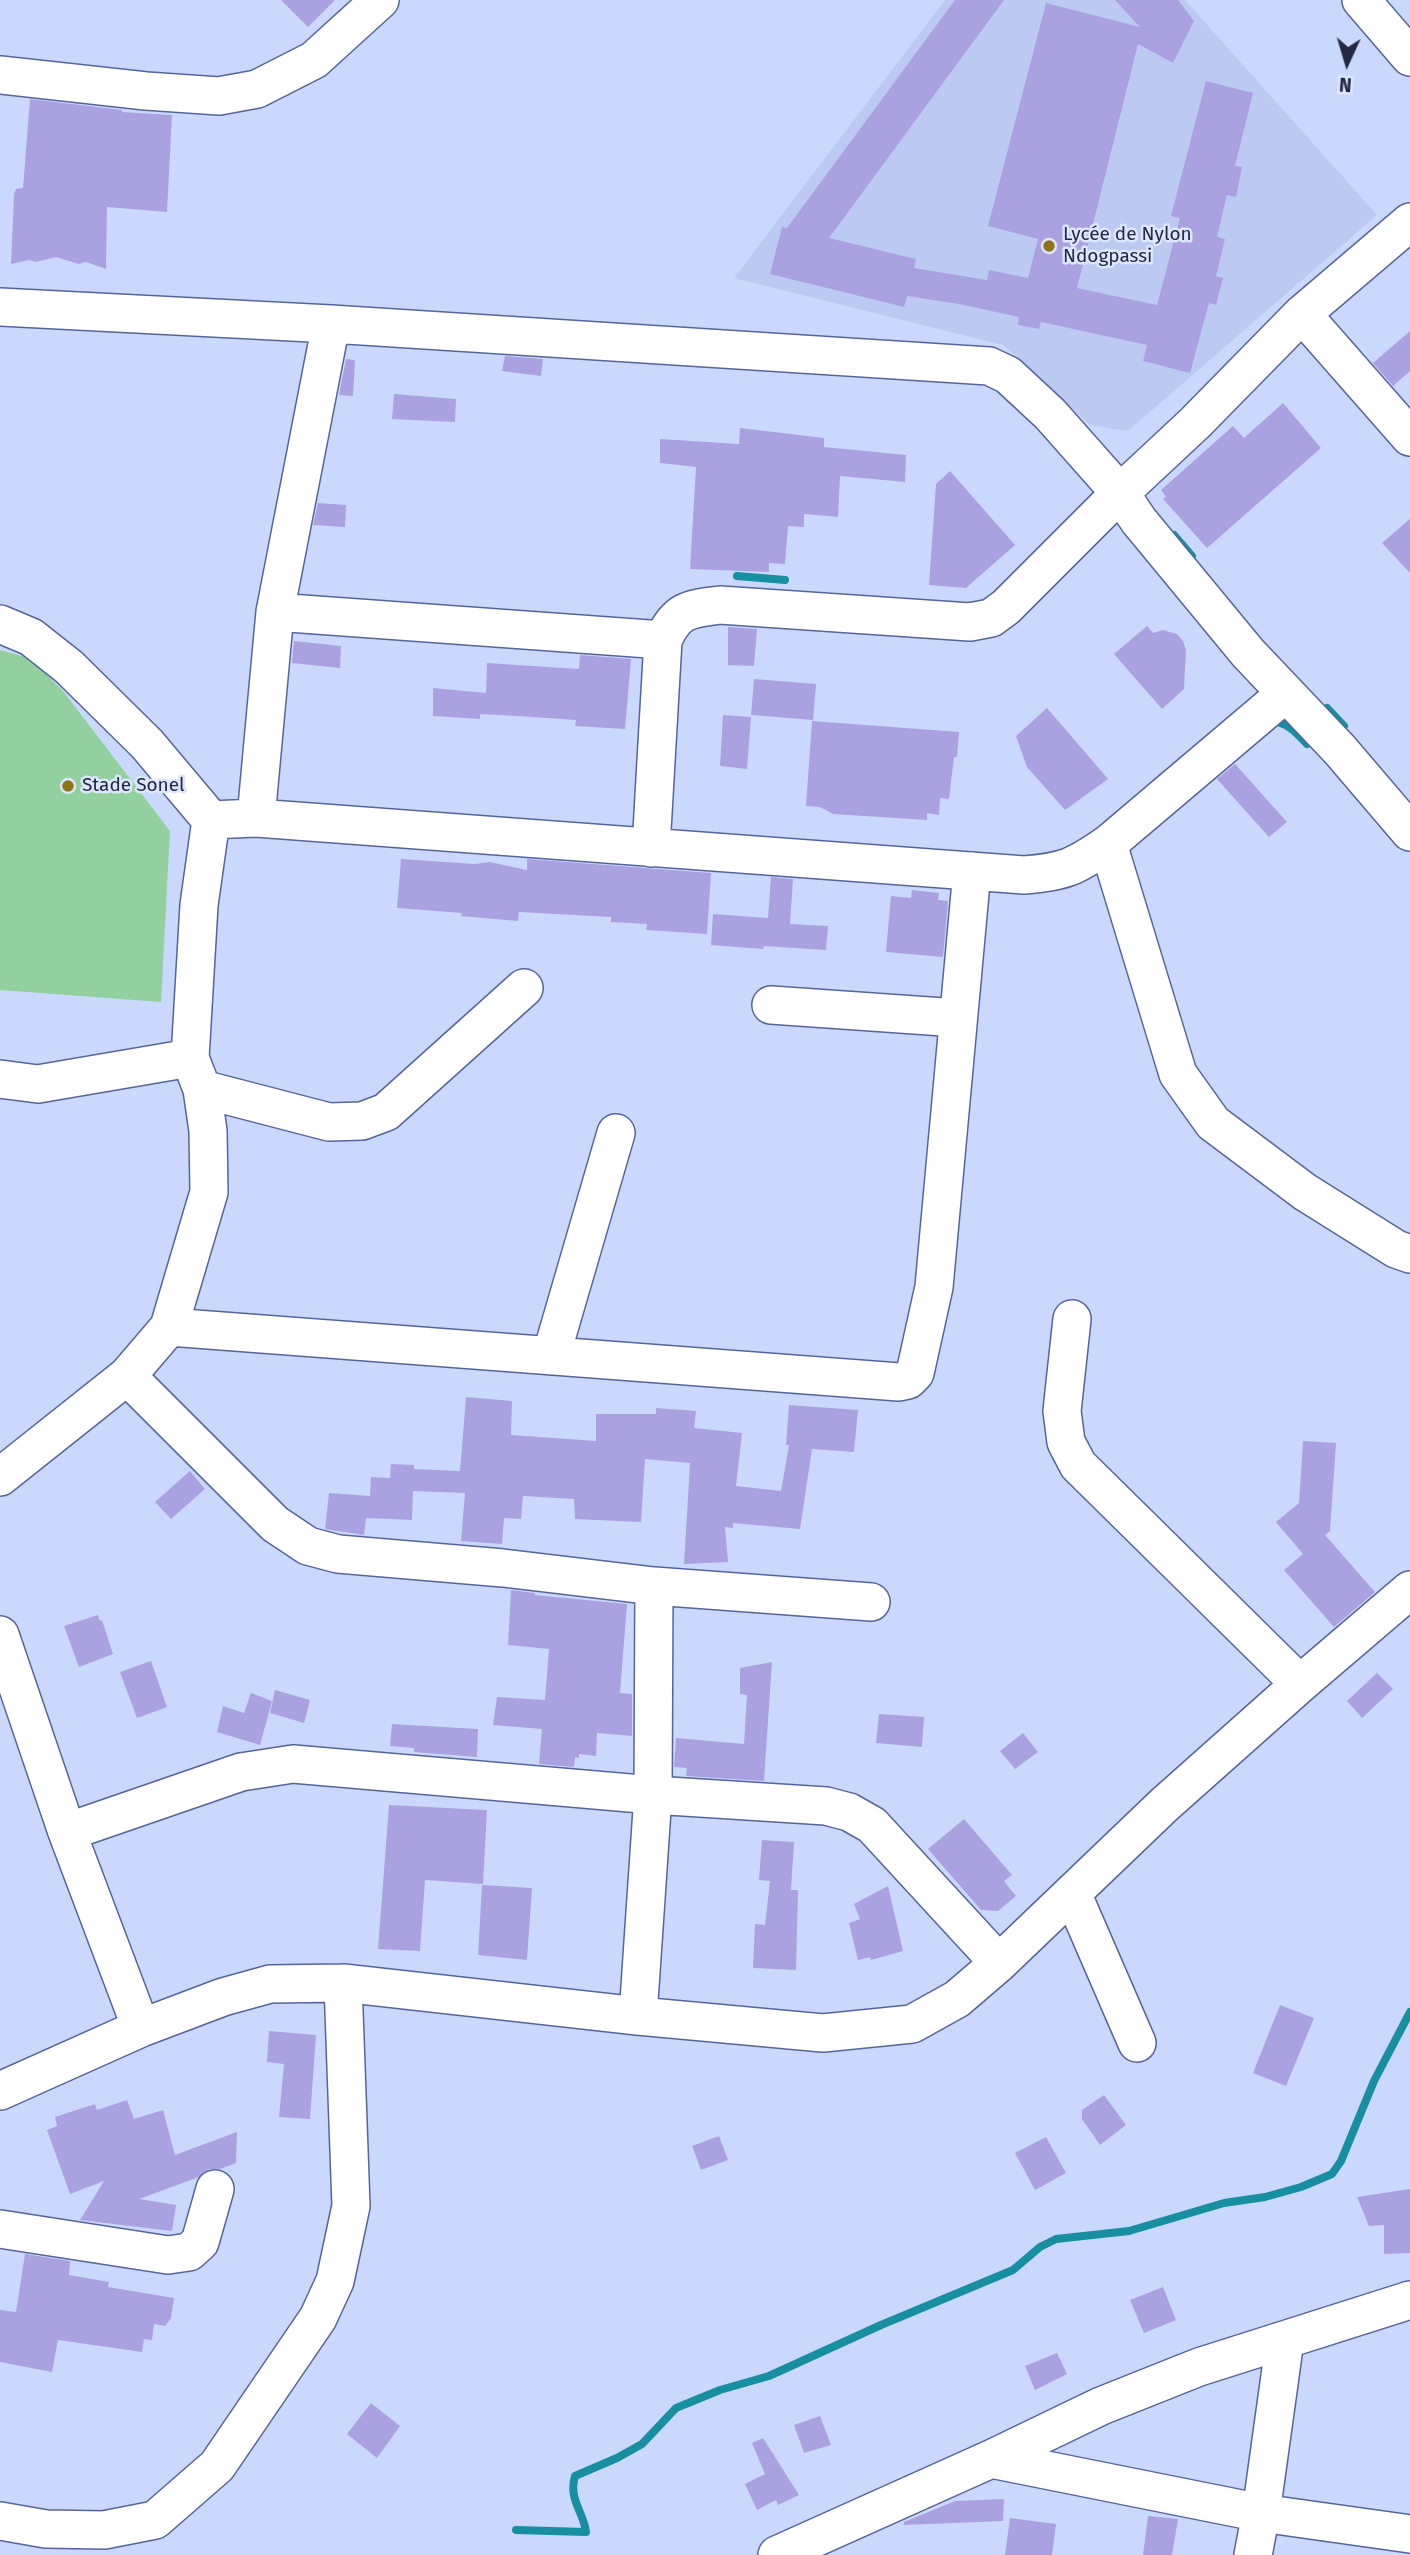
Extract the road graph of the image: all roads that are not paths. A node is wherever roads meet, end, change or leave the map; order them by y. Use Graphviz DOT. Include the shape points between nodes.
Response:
graph roads {
  1 [pos="380,0"];
  2 [pos="1362,0"];
  3 [pos="1410,57"];
  4 [pos="0,75"];
  5 [pos="1410,222"];
  6 [pos="0,307"];
  7 [pos="1302,314"];
  8 [pos="331,324"];
  9 [pos="1410,437"];
  10 [pos="1120,493"];
  11 [pos="275,612"];
  12 [pos="0,624"];
  13 [pos="663,640"];
  14 [pos="1285,694"];
  15 [pos="256,818"];
  16 [pos="211,820"];
  17 [pos="1410,832"];
  18 [pos="1108,844"];
  19 [pos="651,848"];
  20 [pos="972,871"];
  21 [pos="524,988"];
  22 [pos="771,1005"];
  23 [pos="958,1018"];
  24 [pos="196,1074"];
  25 [pos="0,1079"];
  26 [pos="616,1133"];
  27 [pos="1410,1254"];
  28 [pos="1072,1319"];
  29 [pos="169,1327"];
  30 [pos="551,1356"];
  31 [pos="127,1376"];
  32 [pos="0,1477"];
  33 [pos="654,1586"];
  34 [pos="1410,1590"];
  35 [pos="871,1602"];
  36 [pos="0,1635"];
  37 [pos="1300,1684"];
  38 [pos="653,1795"];
  39 [pos="67,1832"];
  40 [pos="1072,1894"];
  41 [pos="999,1964"];
  42 [pos="343,1983"];
  43 [pos="638,2016"];
  44 [pos="141,2028"];
  45 [pos="1137,2043"];
  46 [pos="0,2091"];
  47 [pos="215,2189"];
  48 [pos="0,2229"];
  49 [pos="1410,2300"];
  50 [pos="1285,2340"];
  51 [pos="991,2459"];
  52 [pos="1261,2513"];
  53 [pos="0,2521"];
  54 [pos="1410,2534"];
  55 [pos="777,2555"];
  56 [pos="1253,2555"];
  1 -- 4 [label="street" via="314,60 257,89 219,96"];
  2 -- 3 [label="street"];
  5 -- 7 [label="street"];
  6 -- 8 [label="street"];
  7 -- 9 [label="street"];
  7 -- 10 [label="street"];
  8 -- 10 [label="street" via="989,366 1008,374 1050,414"];
  8 -- 11 [label="street"];
  10 -- 13 [label="street" via="991,618 970,622 720,604 689,609 671,623"];
  10 -- 14 [label="street" via="1167,556"];
  11 -- 13 [label="street"];
  11 -- 15 [label="street"];
  12 -- 16 [label="street" via="31,637 69,667 147,744"];
  13 -- 19 [label="street"];
  14 -- 17 [label="street"];
  14 -- 18 [label="street"];
  15 -- 16 [label="street"];
  15 -- 19 [label="street"];
  16 -- 24 [label="street" via="198,905"];
  18 -- 20 [label="street" via="1078,865 1048,873"];
  18 -- 27 [label="street" via="1178,1074 1213,1123 1305,1192"];
  19 -- 20 [label="street"];
  20 -- 23 [label="street"];
  21 -- 24 [label="street" via="386,1112 362,1121 329,1122"];
  22 -- 23 [label="street"];
  23 -- 30 [label="street" via="934,1287 915,1373 908,1380"];
  24 -- 25 [label="street" via="38,1084"];
  24 -- 29 [label="street" via="208,1131 209,1192"];
  26 -- 30 [label="street"];
  28 -- 37 [label="street" via="1062,1410 1066,1442 1077,1465"];
  29 -- 30 [label="street"];
  29 -- 31 [label="street"];
  31 -- 32 [label="street"];
  31 -- 33 [label="street" via="275,1524 308,1546 338,1554"];
  33 -- 35 [label="street"];
  33 -- 38 [label="street"];
  34 -- 37 [label="street"];
  36 -- 39 [label="street"];
  37 -- 40 [label="street"];
  38 -- 39 [label="street" via="293,1764 241,1772"];
  38 -- 41 [label="street" via="826,1806 849,1812 872,1825"];
  38 -- 43 [label="street"];
  39 -- 44 [label="street"];
  40 -- 41 [label="street"];
  40 -- 45 [label="street"];
  41 -- 43 [label="street" via="957,1999 912,2024 823,2033"];
  42 -- 43 [label="street"];
  42 -- 44 [label="street" via="270,1984"];
  42 -- 53 [label="street" via="351,2206 335,2281 318,2318 217,2466 155,2520 104,2530 46,2529"];
  44 -- 46 [label="street"];
  47 -- 48 [label="street" via="200,2242 178,2254"];
  49 -- 50 [label="street"];
  50 -- 51 [label="street" via="1199,2367 1101,2406"];
  50 -- 52 [label="street"];
  51 -- 52 [label="street"];
  51 -- 55 [label="street"];
  52 -- 54 [label="street"];
  52 -- 56 [label="street"];
}
